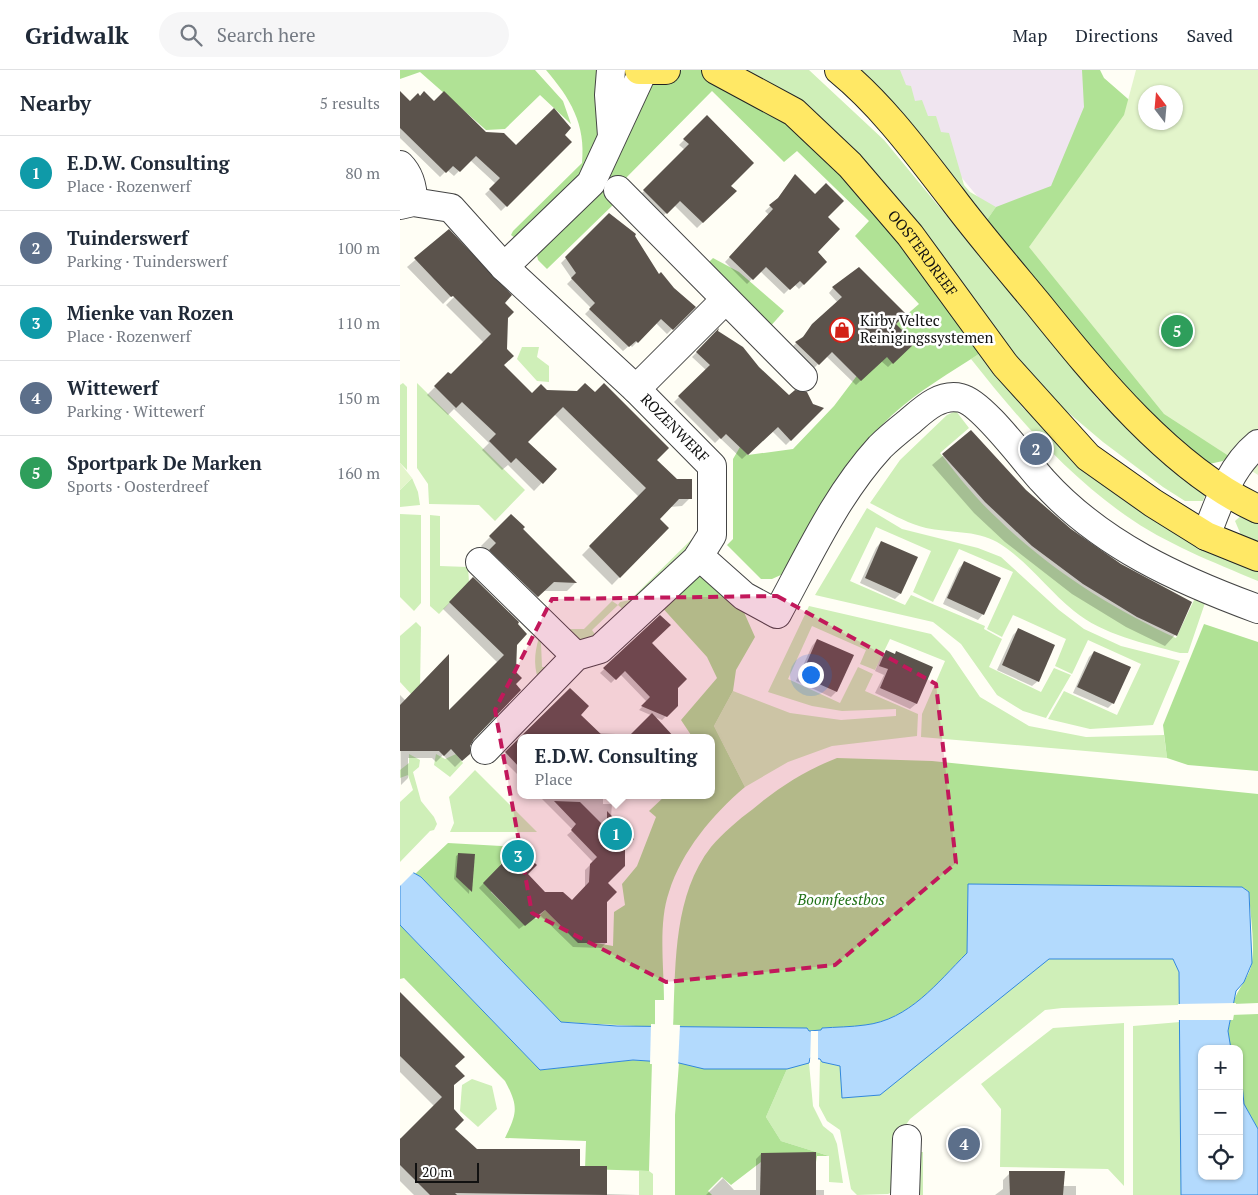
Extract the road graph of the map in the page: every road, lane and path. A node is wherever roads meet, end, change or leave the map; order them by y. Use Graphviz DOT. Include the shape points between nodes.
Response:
graph roads {
  1 [pos="611,70"];
  2 [pos="649,70"];
  3 [pos="716,70"];
  4 [pos="839,70"];
  5 [pos="612,136"];
  6 [pos="400,165"];
  7 [pos="618,190"];
  8 [pos="406,204"];
  9 [pos="504,267"];
  10 [pos="725,300"];
  11 [pos="803,377"];
  12 [pos="636,389"];
  13 [pos="1258,444"];
  14 [pos="1258,455"];
  15 [pos="1239,499"];
  16 [pos="1206,536"];
  17 [pos="699,556"];
  18 [pos="1258,558"];
  19 [pos="480,562"];
  20 [pos="1258,609"];
  21 [pos="576,656"];
  22 [pos="485,750"];
  23 [pos="906,1139"];
  24 [pos="905,1195"];
  1 -- 5 [label="street"];
  2 -- 5 [label="street"];
  3 -- 16 [label="main road, OOSTERDREEF" via="778,102 824,139 910,235 1012,373 1088,457"];
  4 -- 15 [label="main road" via="882,112 1115,395 1166,447"];
  5 -- 9 [label="street" via="591,183"];
  6 -- 8 [label="street, ROZENWERF" via="406,171 413,192"];
  7 -- 10 [label="street"];
  8 -- 9 [label="street, ROZENWERF" via="451,208"];
  9 -- 12 [label="street, ROZENWERF"];
  10 -- 11 [label="street"];
  10 -- 12 [label="street, ROZENWERF"];
  12 -- 17 [label="street, ROZENWERF" via="712,466 712,535"];
  13 -- 15 [label="street" via="1244,455"];
  14 -- 15 [label="street"];
  15 -- 16 [label="street"];
  16 -- 18 [label="main road, OOSTERDREEF"];
  17 -- 20 [label="street" via="744,596 777,614 827,521 862,468 881,446 928,405 946,398 961,398 971,402 988,418 1044,482 1098,530 1171,574"];
  17 -- 21 [label="street, ROZENWERF" via="600,649"];
  19 -- 21 [label="street"];
  21 -- 22 [label="street, ROZENWERF"];
  23 -- 24 [label="street"];
}
